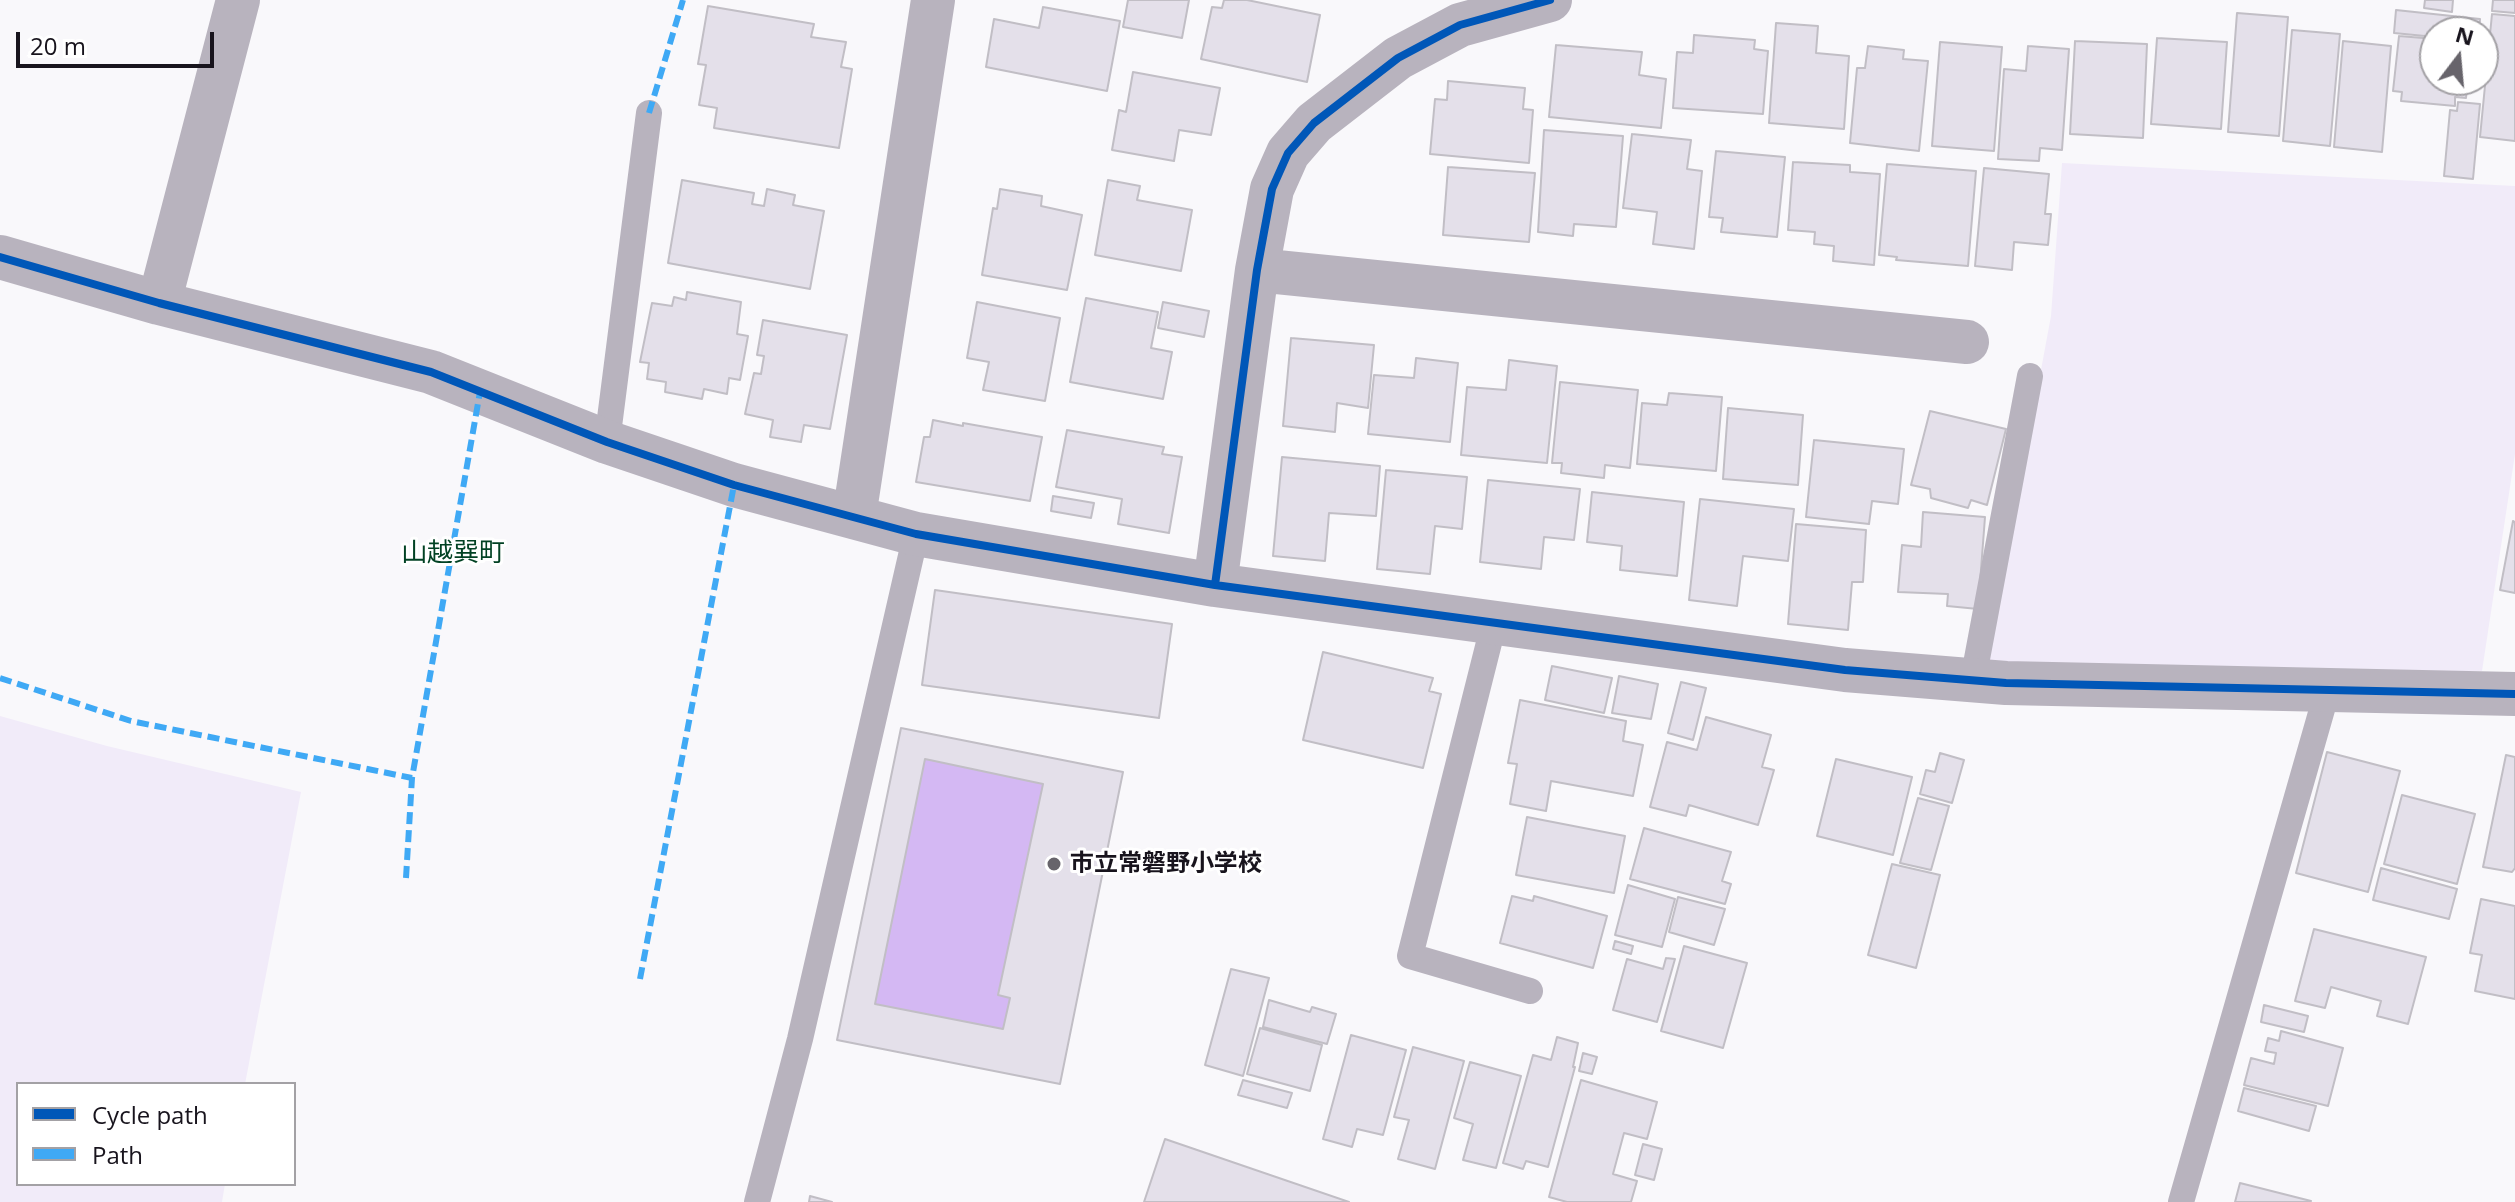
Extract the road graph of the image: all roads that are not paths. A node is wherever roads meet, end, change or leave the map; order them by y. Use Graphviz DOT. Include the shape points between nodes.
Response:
graph roads {
  1 [pos="238,0"];
  2 [pos="933,0"];
  3 [pos="1550,0"];
  4 [pos="649,113"];
  5 [pos="0,257"];
  6 [pos="1257,270"];
  7 [pos="159,303"];
  8 [pos="1967,342"];
  9 [pos="2030,376"];
  10 [pos="607,442"];
  11 [pos="854,517"];
  12 [pos="916,534"];
  13 [pos="1215,585"];
  14 [pos="1494,623"];
  15 [pos="1973,680"];
  16 [pos="2327,692"];
  17 [pos="2515,694"];
  18 [pos="1530,991"];
  19 [pos="757,1202"];
  20 [pos="2181,1202"];
  1 -- 7 [label="street"];
  2 -- 11 [label="street"];
  3 -- 6 [label="street" via="1460,25 1398,58 1314,123 1288,153 1272,189"];
  4 -- 10 [label="lane"];
  5 -- 7 [label="street"];
  6 -- 8 [label="street"];
  6 -- 13 [label="street"];
  7 -- 10 [label="street" via="431,372"];
  9 -- 15 [label="lane"];
  10 -- 11 [label="street" via="734,485"];
  11 -- 12 [label="street"];
  12 -- 13 [label="street"];
  12 -- 19 [label="lane" via="800,1039"];
  13 -- 14 [label="street"];
  14 -- 15 [label="street" via="1845,670"];
  14 -- 18 [label="lane" via="1410,956"];
  15 -- 16 [label="street"];
  16 -- 17 [label="street"];
  16 -- 20 [label="lane"];
}
